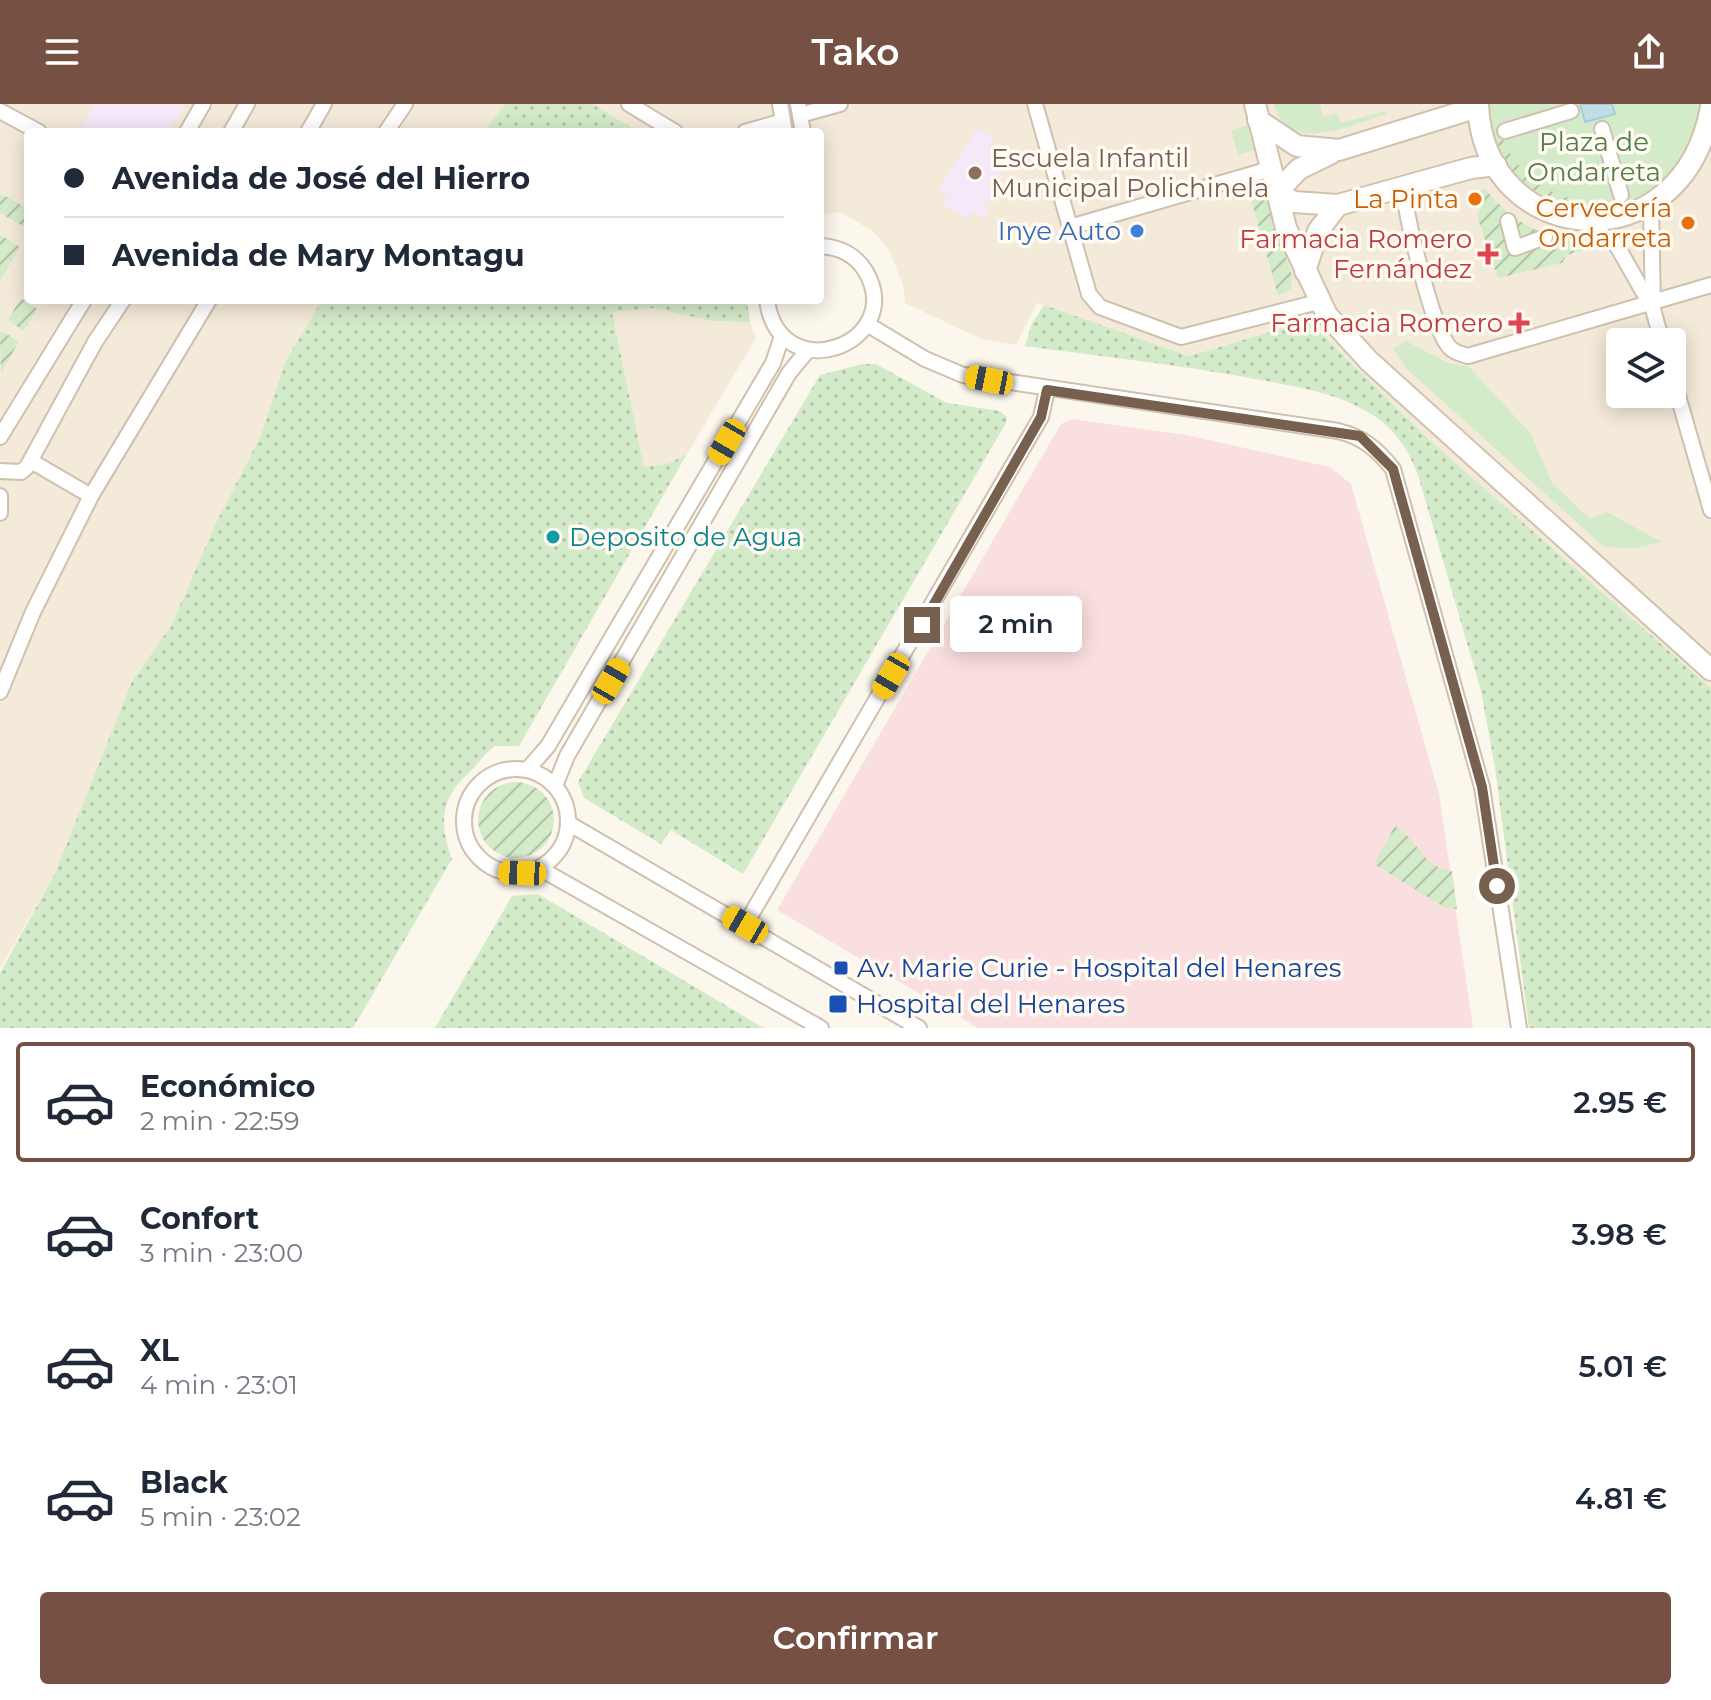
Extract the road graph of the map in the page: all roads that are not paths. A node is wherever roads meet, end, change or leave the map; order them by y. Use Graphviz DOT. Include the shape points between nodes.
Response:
graph roads {
  1 [pos="203,104"];
  2 [pos="247,104"];
  3 [pos="324,104"];
  4 [pos="405,104"];
  5 [pos="780,104"];
  6 [pos="840,104"];
  7 [pos="1035,104"];
  8 [pos="635,105"];
  9 [pos="1478,105"];
  10 [pos="1711,107"];
  11 [pos="799,110"];
  12 [pos="0,111"];
  13 [pos="1571,111"];
  14 [pos="1256,112"];
  15 [pos="784,126"];
  16 [pos="32,128"];
  17 [pos="189,128"];
  18 [pos="233,128"];
  19 [pos="310,128"];
  20 [pos="389,128"];
  21 [pos="669,128"];
  22 [pos="1602,129"];
  23 [pos="1505,131"];
  24 [pos="1339,150"];
  25 [pos="1496,165"];
  26 [pos="1270,169"];
  27 [pos="1403,188"];
  28 [pos="1276,193"];
  29 [pos="1621,195"];
  30 [pos="1338,205"];
  31 [pos="1651,205"];
  32 [pos="1584,220"];
  33 [pos="1508,221"];
  34 [pos="1070,227"];
  35 [pos="825,246"];
  36 [pos="1537,246"];
  37 [pos="1305,271"];
  38 [pos="1711,285"];
  39 [pos="1322,301"];
  40 [pos="82,304"];
  41 [pos="120,304"];
  42 [pos="207,304"];
  43 [pos="768,304"];
  44 [pos="1652,305"];
  45 [pos="867,324"];
  46 [pos="1658,328"];
  47 [pos="782,336"];
  48 [pos="808,350"];
  49 [pos="1047,390"];
  50 [pos="1682,408"];
  51 [pos="0,437"];
  52 [pos="31,461"];
  53 [pos="0,471"];
  54 [pos="0,496"];
  55 [pos="91,496"];
  56 [pos="1711,510"];
  57 [pos="0,513"];
  58 [pos="1711,670"];
  59 [pos="0,692"];
  60 [pos="527,770"];
  61 [pos="555,786"];
  62 [pos="568,823"];
  63 [pos="539,868"];
  64 [pos="745,925"];
  65 [pos="821,1028"];
  66 [pos="919,1028"];
  67 [pos="1519,1028"];
  1 -- 17 [label="street"];
  2 -- 18 [label="street"];
  3 -- 19 [label="street"];
  4 -- 20 [label="street"];
  5 -- 15 [label="street"];
  6 -- 11 [label="street"];
  7 -- 34 [label="street"];
  8 -- 21 [label="street"];
  9 -- 24 [label="street"];
  9 -- 25 [label="street"];
  10 -- 31 [label="street" via="1693,163"];
  12 -- 16 [label="street"];
  13 -- 23 [label="street"];
  14 -- 24 [label="street" via="1297,146"];
  14 -- 26 [label="street"];
  22 -- 29 [label="street"];
  24 -- 28 [label="street" via="1299,169"];
  25 -- 27 [label="street"];
  25 -- 32 [label="street" via="1524,197 1554,213"];
  26 -- 28 [label="street"];
  26 -- 34 [label="street"];
  27 -- 30 [label="street"];
  27 -- 44 [label="street" via="1444,341 1455,352 1468,356"];
  28 -- 30 [label="street" via="1294,202"];
  28 -- 37 [label="street"];
  30 -- 37 [label="street" via="1318,231"];
  31 -- 32 [label="street" via="1627,215"];
  31 -- 44 [label="street"];
  32 -- 44 [label="street" via="1617,246"];
  33 -- 36 [label="street" via="1515,248"];
  34 -- 39 [label="street" via="1094,302 1172,335 1189,337"];
  35 -- 45 [label="street" via="856,259 868,276 873,305"];
  37 -- 39 [label="street"];
  38 -- 44 [label="street"];
  39 -- 58 [label="street" via="1335,325 1369,361"];
  40 -- 51 [label="street"];
  41 -- 52 [label="street"];
  42 -- 55 [label="street"];
  43 -- 47 [label="street"];
  44 -- 46 [label="street"];
  45 -- 48 [label="street" via="841,347"];
  45 -- 49 [label="street" via="963,375"];
  47 -- 48 [label="street"];
  47 -- 60 [label="street" via="773,363 674,532 548,746"];
  48 -- 61 [label="street" via="789,373 567,756"];
  49 -- 64 [label="street" via="1041,417"];
  49 -- 67 [label="street" via="1360,436 1393,469 1482,787"];
  50 -- 56 [label="street"];
  52 -- 53 [label="street" via="21,472"];
  52 -- 55 [label="street"];
  54 -- 57 [label="street"];
  55 -- 59 [label="street"];
  60 -- 61 [label="street"];
  60 -- 63 [label="street" via="498,772 474,789 464,816 465,831 469,845 490,866 505,872"];
  61 -- 62 [label="street"];
  62 -- 63 [label="street" via="560,850"];
  62 -- 64 [label="street"];
  63 -- 65 [label="street"];
  64 -- 66 [label="street"];
}
